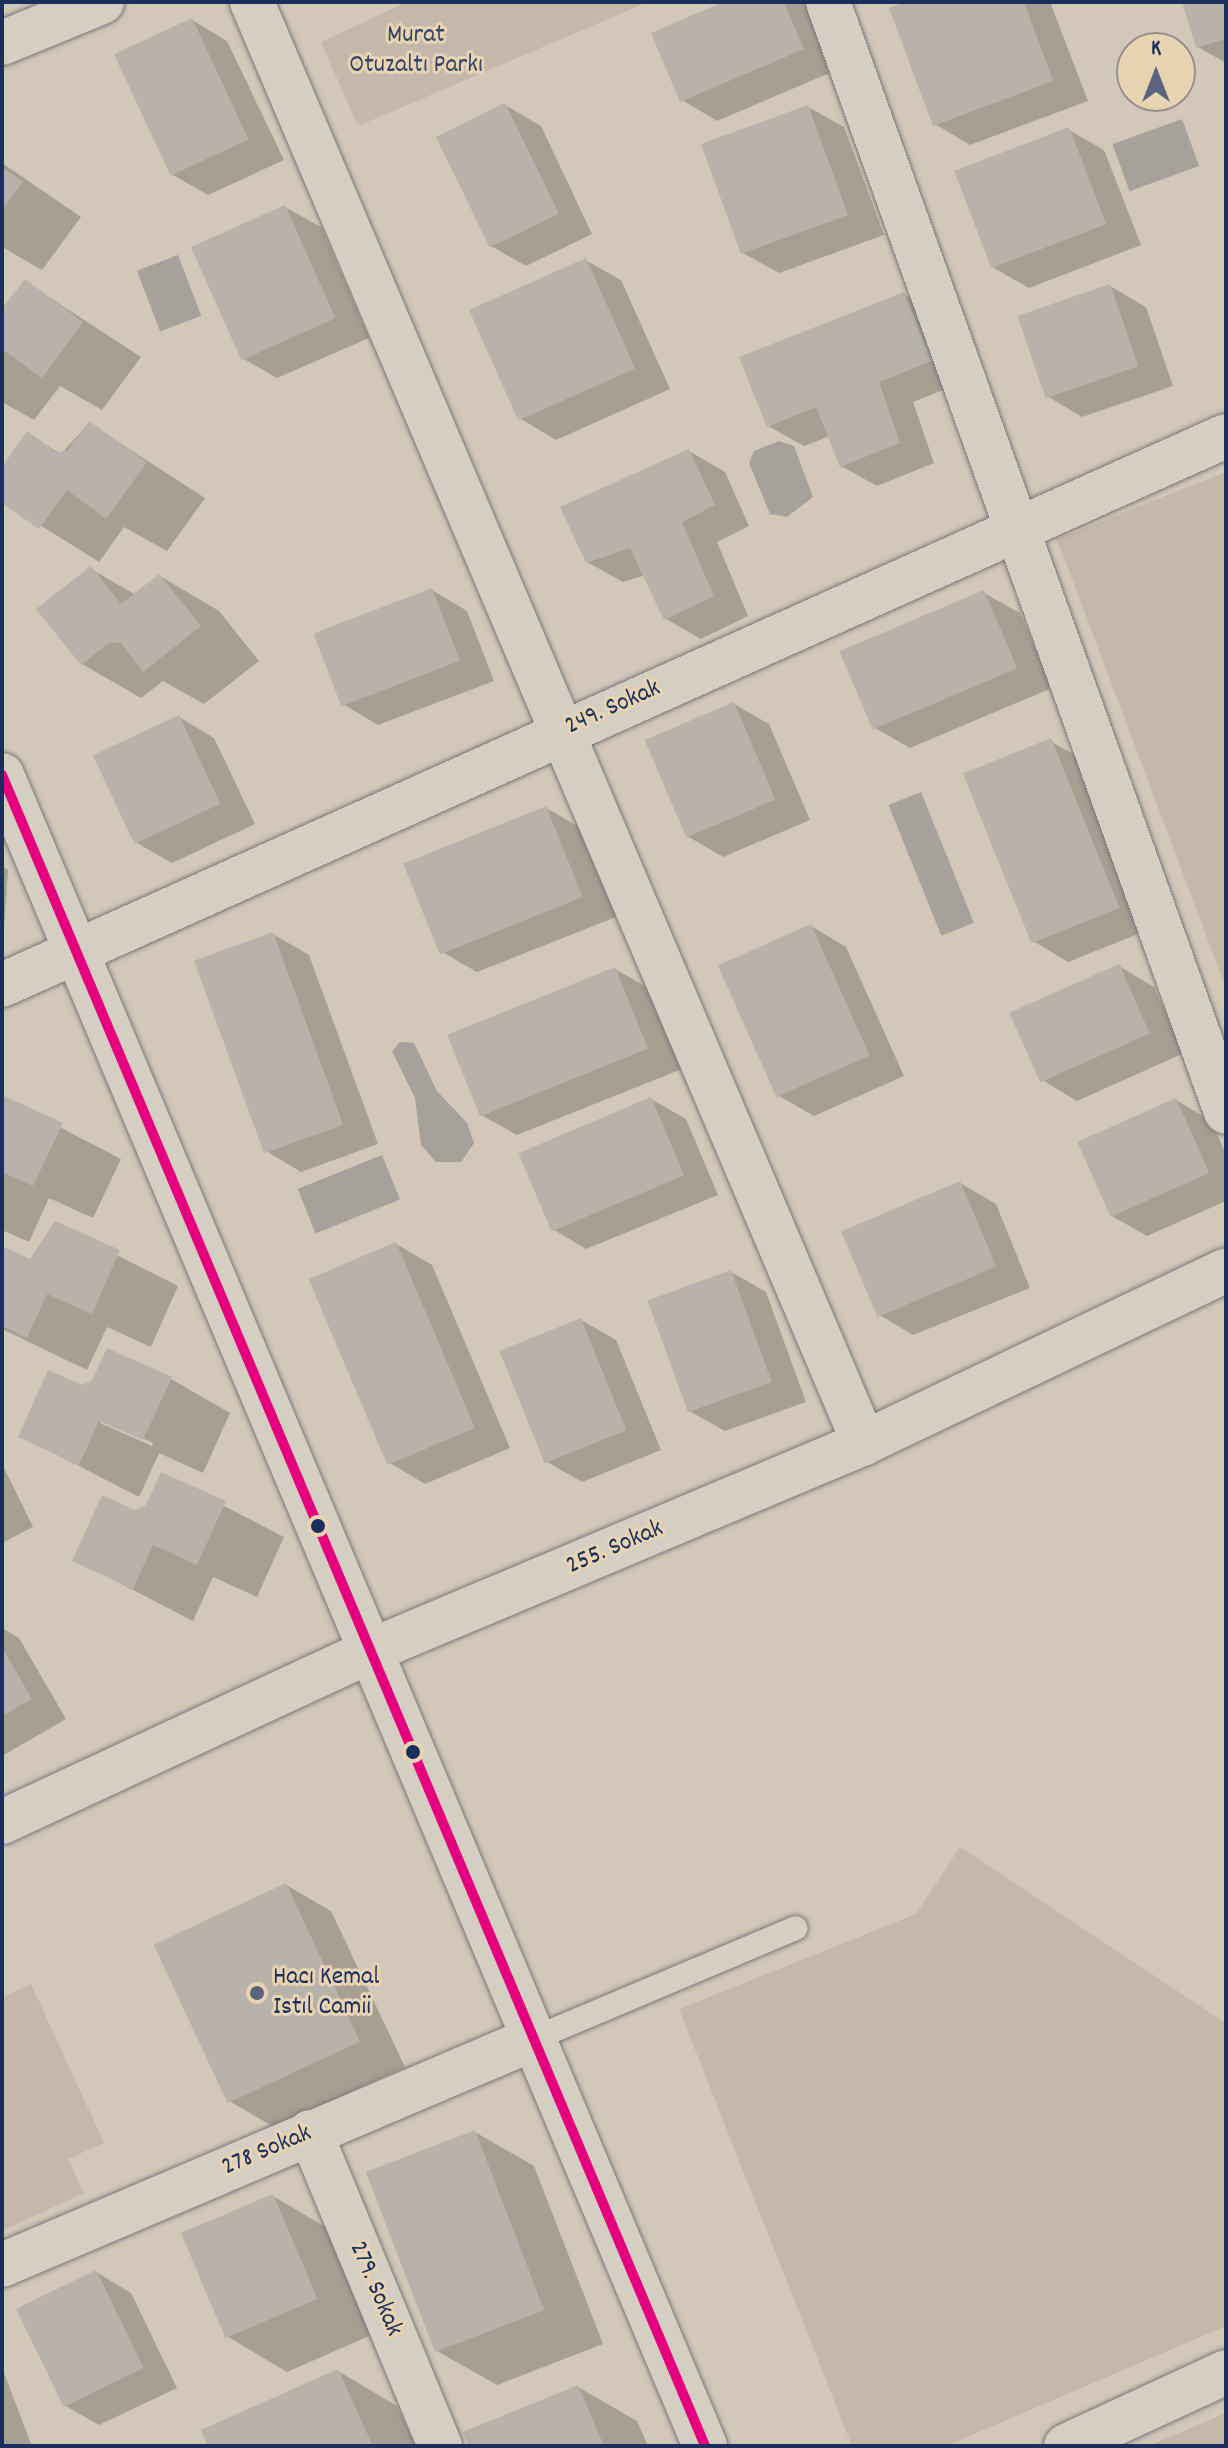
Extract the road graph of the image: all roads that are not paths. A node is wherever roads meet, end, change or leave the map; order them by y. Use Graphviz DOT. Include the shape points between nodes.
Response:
graph roads {
  1 [pos="102,2"];
  2 [pos="252,2"];
  3 [pos="828,2"];
  4 [pos="2,43"];
  5 [pos="1226,436"];
  6 [pos="1013,529"];
  7 [pos="558,732"];
  8 [pos="2,775"];
  9 [pos="80,949"];
  10 [pos="2,985"];
  11 [pos="1226,1112"];
  12 [pos="1226,1270"];
  13 [pos="864,1443"];
  14 [pos="375,1649"];
  15 [pos="2,1822"];
  16 [pos="796,1928"];
  17 [pos="533,2039"];
  18 [pos="310,2132"];
  19 [pos="2,2265"];
  20 [pos="1226,2372"];
  21 [pos="440,2446"];
  22 [pos="705,2446"];
  23 [pos="1066,2446"];
  1 -- 4 [label="street"];
  2 -- 7 [label="street"];
  3 -- 6 [label="street"];
  5 -- 6 [label="street, 249. Sokak"];
  6 -- 7 [label="street, 249. Sokak"];
  6 -- 11 [label="street"];
  7 -- 9 [label="street, 249. Sokak"];
  7 -- 13 [label="street"];
  8 -- 9 [label="street"];
  9 -- 10 [label="street, 249. Sokak"];
  9 -- 14 [label="street"];
  12 -- 13 [label="street, 255. Sokak"];
  13 -- 14 [label="street, 255. Sokak"];
  14 -- 15 [label="street, 255. Sokak"];
  14 -- 17 [label="street"];
  16 -- 17 [label="lane"];
  17 -- 18 [label="street, 278 Sokak"];
  17 -- 22 [label="street"];
  18 -- 19 [label="street, 278 Sokak"];
  18 -- 21 [label="street, 279. Sokak"];
  20 -- 23 [label="street"];
}
